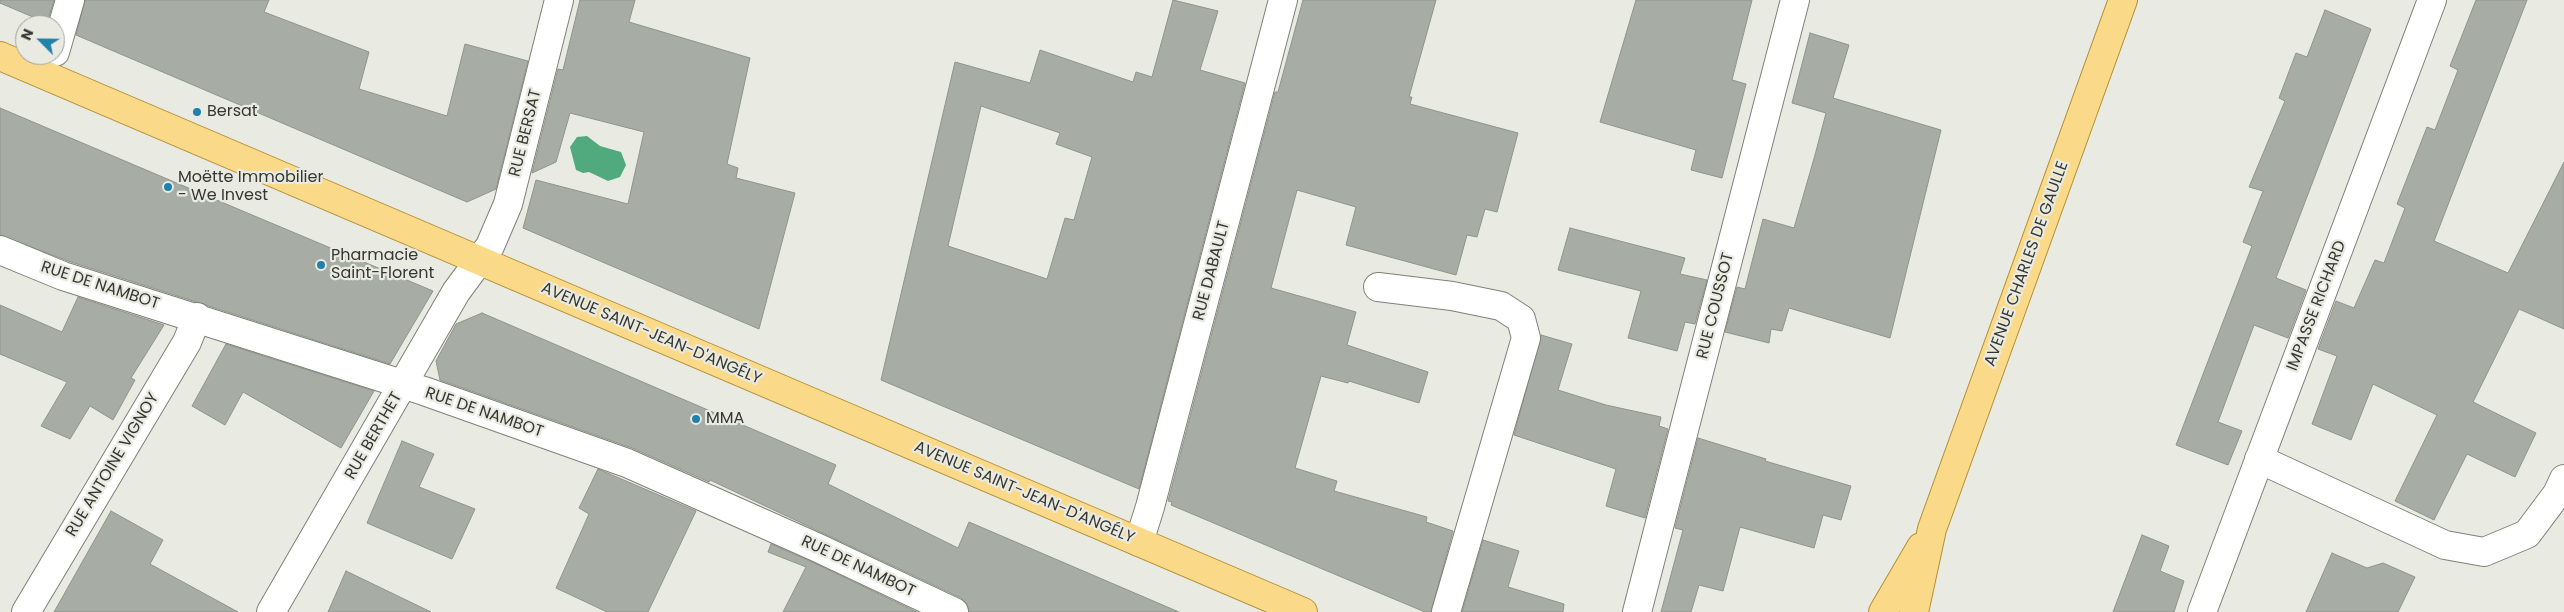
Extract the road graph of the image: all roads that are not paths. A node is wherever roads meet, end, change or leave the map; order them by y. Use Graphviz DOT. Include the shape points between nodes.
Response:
graph roads {
  1 [pos="70,0"];
  2 [pos="559,0"];
  3 [pos="1283,0"];
  4 [pos="1795,0"];
  5 [pos="2123,0"];
  6 [pos="2432,0"];
  7 [pos="65,17"];
  8 [pos="0,56"];
  9 [pos="15,57"];
  10 [pos="61,65"];
  11 [pos="0,250"];
  12 [pos="479,260"];
  13 [pos="1378,287"];
  14 [pos="197,317"];
  15 [pos="404,384"];
  16 [pos="2259,459"];
  17 [pos="2564,479"];
  18 [pos="1932,529"];
  19 [pos="1139,542"];
  20 [pos="26,612"];
  21 [pos="271,612"];
  22 [pos="954,612"];
  23 [pos="1303,612"];
  24 [pos="1446,612"];
  25 [pos="1637,612"];
  26 [pos="1884,612"];
  27 [pos="1914,612"];
  28 [pos="2202,612"];
  1 -- 7 [label="street"];
  2 -- 12 [label="street, RUE BERSAT" via="508,204 490,246"];
  3 -- 19 [label="street, RUE DABAULT"];
  4 -- 25 [label="street, RUE COUSSOT"];
  5 -- 18 [label="main road, AVENUE CHARLES DE GAULLE"];
  6 -- 16 [label="street, IMPASSE RICHARD"];
  8 -- 9 [label="main road, AVENUE SAINT-JEAN-D'ANGÉLY"];
  10 -- 12 [label="main road, AVENUE SAINT-JEAN-D'ANGÉLY"];
  11 -- 14 [label="street, RUE DE NAMBOT" via="63,276"];
  12 -- 15 [label="street, RUE BERTHET" via="456,292"];
  12 -- 19 [label="main road, AVENUE SAINT-JEAN-D'ANGÉLY"];
  13 -- 24 [label="street" via="1501,306 1521,319 1526,338"];
  14 -- 15 [label="street, RUE DE NAMBOT"];
  14 -- 20 [label="street, RUE ANTOINE VIGNOY" via="186,342"];
  15 -- 21 [label="street, RUE BERTHET"];
  15 -- 22 [label="street, RUE DE NAMBOT" via="627,463 816,546"];
  16 -- 17 [label="street" via="2445,545 2484,552 2527,534 2557,494"];
  16 -- 28 [label="street, IMPASSE RICHARD"];
  18 -- 26 [label="main road, AVENUE CHARLES DE GAULLE" via="1888,600"];
  18 -- 27 [label="main road, AVENUE CHARLES DE GAULLE"];
  19 -- 23 [label="main road, AVENUE SAINT-JEAN-D'ANGÉLY"];
}
